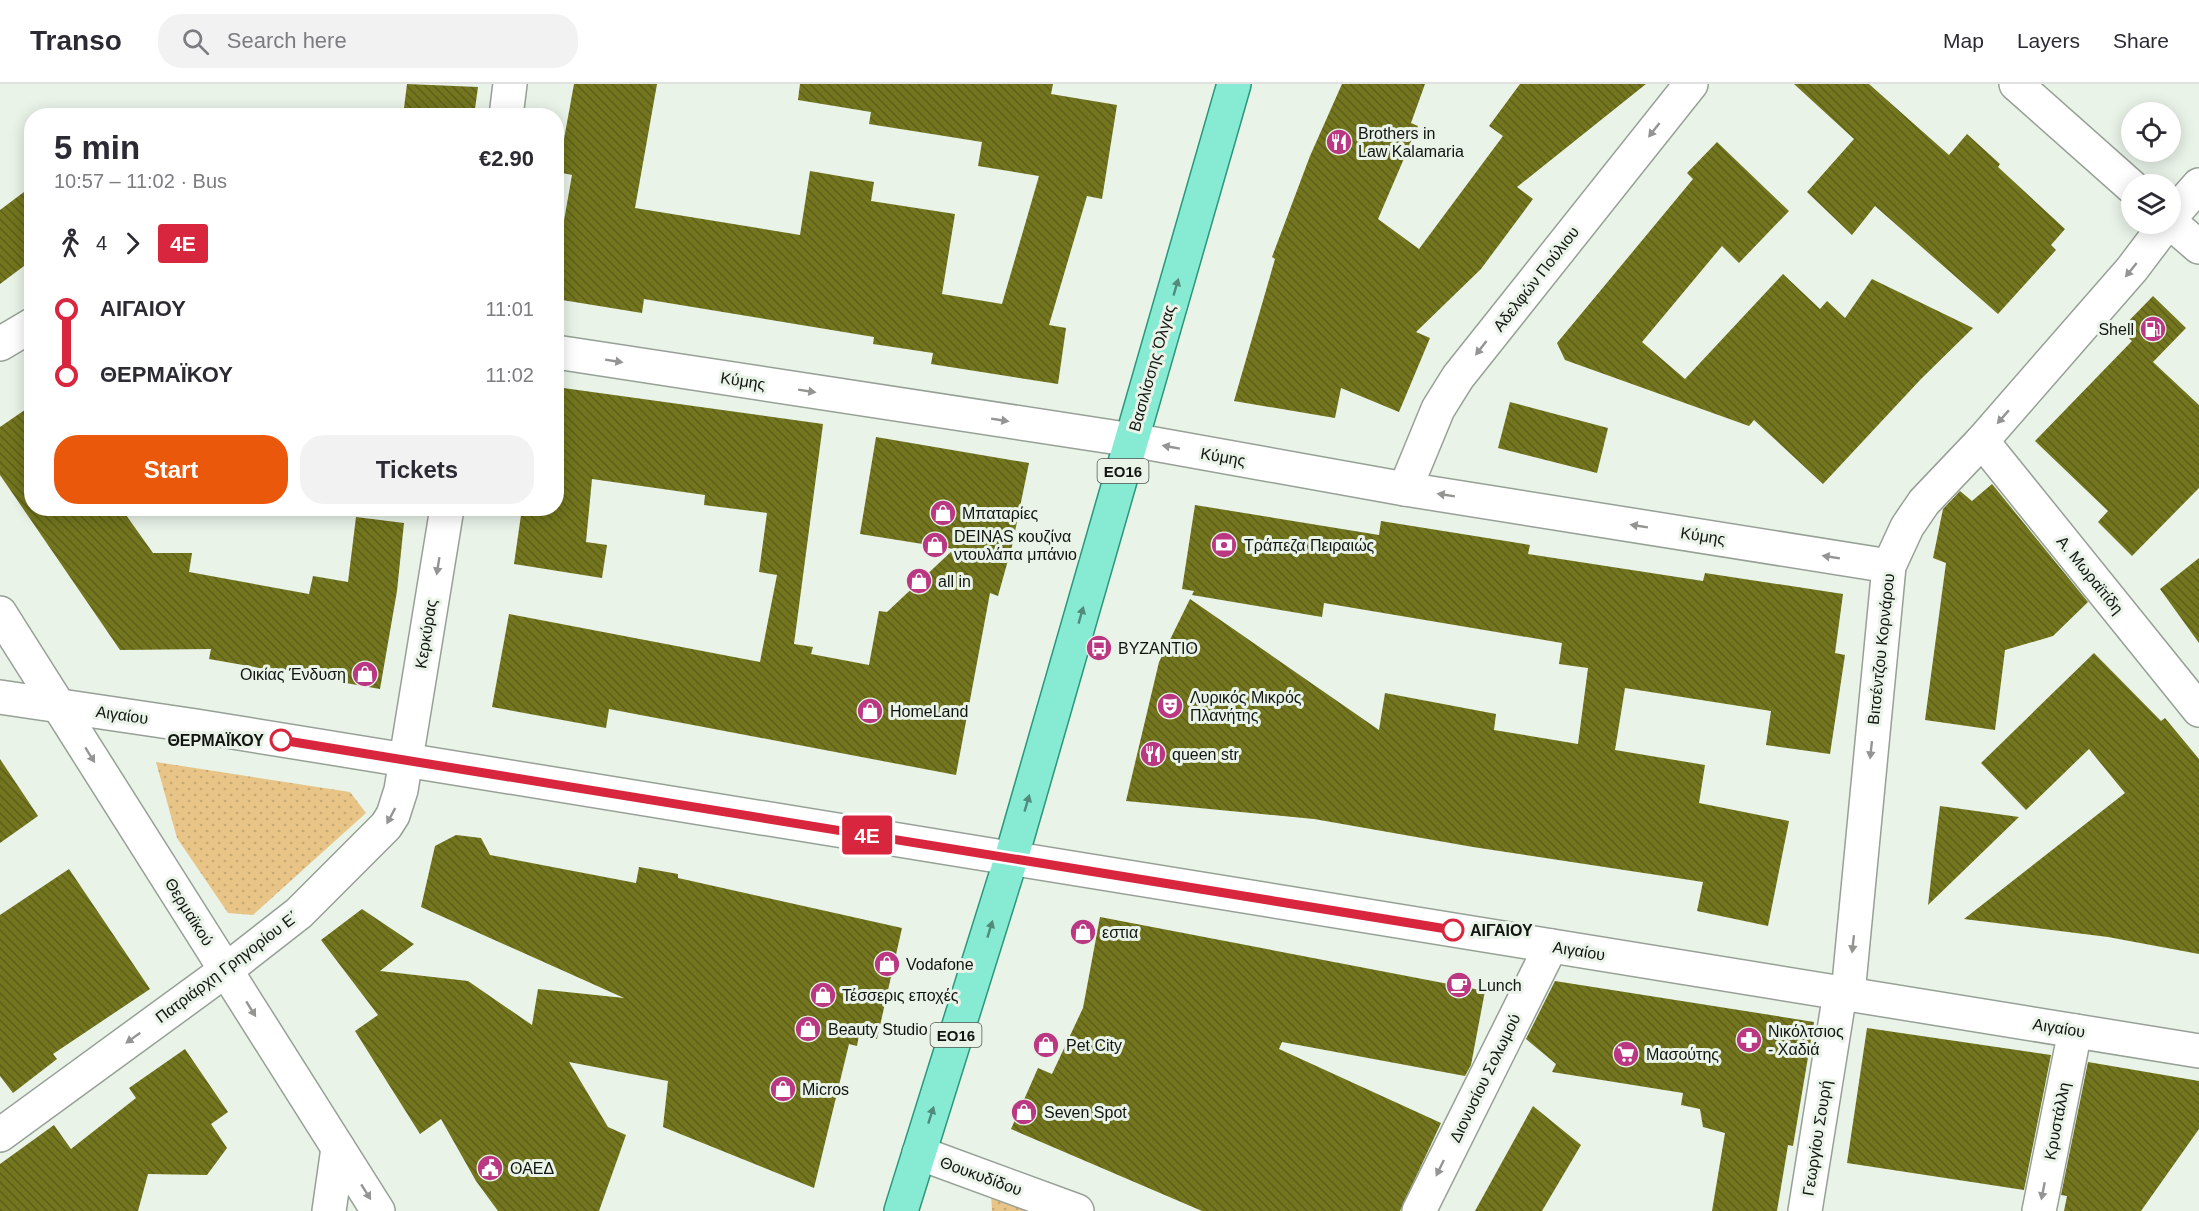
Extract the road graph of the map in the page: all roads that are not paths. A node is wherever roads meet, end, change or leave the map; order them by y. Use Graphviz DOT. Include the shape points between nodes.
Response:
graph roads {
  1 [pos="510,84"];
  2 [pos="1234,84"];
  3 [pos="1691,84"];
  4 [pos="2016,84"];
  5 [pos="507,108"];
  6 [pos="2121,177"];
  7 [pos="2199,185"];
  8 [pos="2181,207"];
  9 [pos="2181,231"];
  10 [pos="2159,234"];
  11 [pos="2199,247"];
  12 [pos="24,330"];
  13 [pos="0,344"];
  14 [pos="564,353"];
  15 [pos="1131,440"];
  16 [pos="1982,441"];
  17 [pos="1406,489"];
  18 [pos="446,516"];
  19 [pos="1889,566"];
  20 [pos="0,613"];
  21 [pos="0,697"];
  22 [pos="59,706"];
  23 [pos="2199,710"];
  24 [pos="406,760"];
  25 [pos="1011,859"];
  26 [pos="1551,946"];
  27 [pos="226,970"];
  28 [pos="1844,994"];
  29 [pos="2075,1031"];
  30 [pos="2199,1051"];
  31 [pos="0,1135"];
  32 [pos="338,1148"];
  33 [pos="919,1153"];
  34 [pos="329,1211"];
  35 [pos="378,1211"];
  36 [pos="901,1211"];
  37 [pos="1077,1211"];
  38 [pos="1419,1211"];
  39 [pos="1805,1211"];
  40 [pos="2039,1211"];
  1 -- 5 [label="street"];
  15 -- 2 [label="main road, Βασιλίσσης Όλγας / ΕΟ16, one-way"];
  3 -- 17 [label="street, Αδελφών Πούλιου, one-way" via="1458,377 1438,409"];
  4 -- 6 [label="street"];
  7 -- 8 [label="street, Βιτσέντζου Κορνάρου"];
  9 -- 11 [label="street"];
  10 -- 16 [label="street, Βιτσέντζου Κορνάρου, one-way"];
  12 -- 13 [label="street"];
  14 -- 15 [label="street, Κύμης, one-way"];
  17 -- 15 [label="street, Κύμης, one-way"];
  25 -- 15 [label="main road, Βασιλίσσης Όλγας / ΕΟ16, one-way"];
  16 -- 19 [label="street, Βιτσέντζου Κορνάρου" via="1924,502"];
  16 -- 23 [label="street, Α. Μωραϊτίδη"];
  19 -- 17 [label="street, Κύμης, one-way"];
  18 -- 24 [label="street, Κερκύρας, one-way"];
  19 -- 28 [label="street, Βιτσέντζου Κορνάρου, one-way"];
  20 -- 22 [label="street, Θερμαϊκού"];
  21 -- 22 [label="street, Αιγαίου"];
  22 -- 24 [label="street, Αιγαίου"];
  22 -- 27 [label="street, Θερμαϊκού, one-way"];
  24 -- 25 [label="street, Αιγαίου"];
  24 -- 27 [label="street, Πατριάρχη Γρηγορίου Ε΄, one-way" via="398,803 386,826 299,913"];
  25 -- 26 [label="street, Αιγαίου"];
  33 -- 25 [label="main road, ΕΟ16, one-way"];
  26 -- 28 [label="street, Αιγαίου"];
  26 -- 38 [label="street, Διονυσίου Σολωμού, one-way"];
  27 -- 31 [label="street, Πατριάρχη Γρηγορίου Ε΄, one-way"];
  27 -- 32 [label="street, Θερμαϊκού, one-way"];
  28 -- 29 [label="street, Αιγαίου"];
  28 -- 39 [label="street, Γεωργίου Σουρή"];
  29 -- 30 [label="street, Αιγαίου"];
  29 -- 40 [label="street, Κρυστάλλη, one-way"];
  32 -- 34 [label="street"];
  32 -- 35 [label="street, Θερμαϊκού, one-way"];
  33 -- 36 [label="main road, ΕΟ16"];
  33 -- 37 [label="street, Θουκυδίδου"];
}
